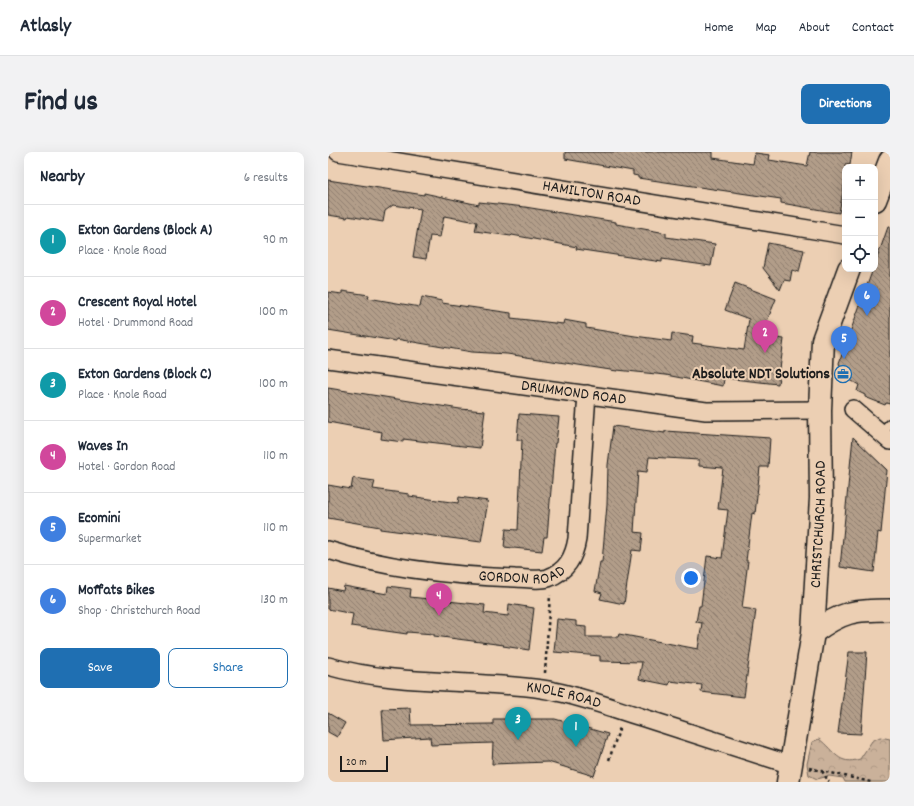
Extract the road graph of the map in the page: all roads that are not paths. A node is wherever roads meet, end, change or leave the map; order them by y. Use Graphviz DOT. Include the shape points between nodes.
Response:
graph roads {
  1 [pos="338,152"];
  2 [pos="890,161"];
  3 [pos="878,192"];
  4 [pos="842,235"];
  5 [pos="848,272"];
  6 [pos="328,359"];
  7 [pos="587,394"];
  8 [pos="820,410"];
  9 [pos="853,410"];
  10 [pos="887,432"];
  11 [pos="328,550"];
  12 [pos="890,610"];
  13 [pos="814,633"];
  14 [pos="328,666"];
  15 [pos="789,774"];
  1 -- 4 [label="street, HAMILTON ROAD"];
  2 -- 3 [label="main road"];
  5 -- 8 [label="main road, CHRISTCHURCH ROAD" via="823,340"];
  6 -- 7 [label="street, DRUMMOND ROAD"];
  7 -- 8 [label="street, DRUMMOND ROAD" via="706,411"];
  7 -- 11 [label="street, GORDON ROAD" via="574,554 563,570 546,578 468,576 354,558"];
  8 -- 13 [label="main road, CHRISTCHURCH ROAD" via="821,498"];
  9 -- 10 [label="street"];
  12 -- 13 [label="street" via="858,610 832,619"];
  13 -- 15 [label="main road, CHRISTCHURCH ROAD"];
  14 -- 15 [label="street, KNOLE ROAD" via="378,678 495,684 544,690 584,699"];
}
